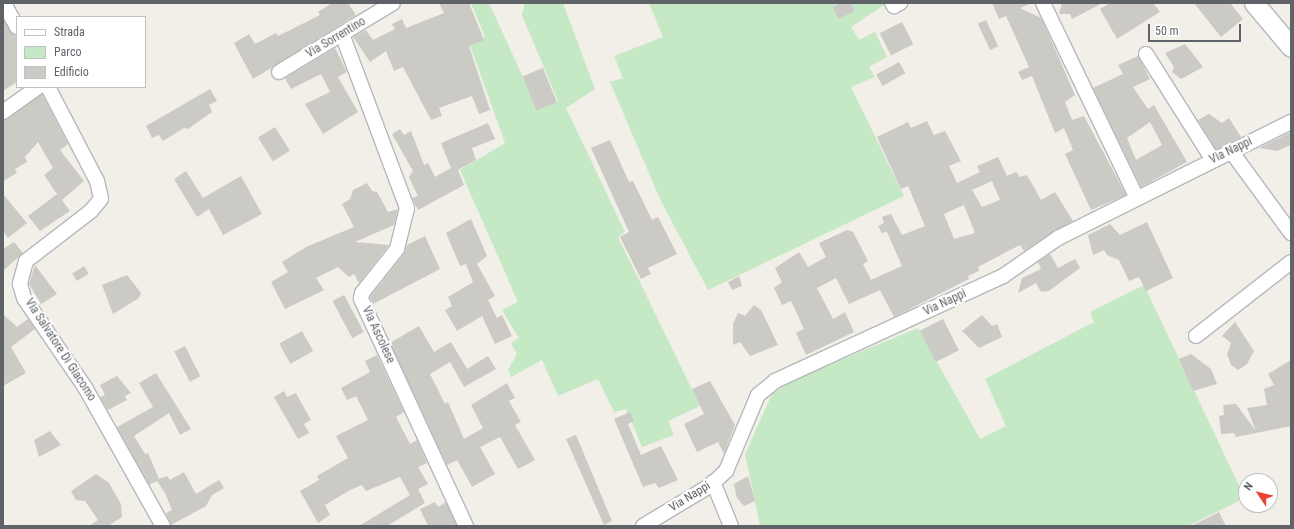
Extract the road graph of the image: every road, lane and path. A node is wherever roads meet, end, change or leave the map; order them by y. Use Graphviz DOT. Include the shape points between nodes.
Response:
graph roads {
  1 [pos="4,3"];
  2 [pos="393,3"];
  3 [pos="892,3"];
  4 [pos="900,3"];
  5 [pos="1043,3"];
  6 [pos="1254,3"];
  7 [pos="16,25"];
  8 [pos="342,34"];
  9 [pos="1291,47"];
  10 [pos="1146,54"];
  11 [pos="279,72"];
  12 [pos="37,88"];
  13 [pos="49,88"];
  14 [pos="3,112"];
  15 [pos="1291,122"];
  16 [pos="1231,151"];
  17 [pos="1213,160"];
  18 [pos="1137,198"];
  19 [pos="1291,233"];
  20 [pos="1291,262"];
  21 [pos="1196,336"];
  22 [pos="713,482"];
  23 [pos="163,526"];
  24 [pos="466,526"];
  25 [pos="643,526"];
  26 [pos="731,526"];
  1 -- 7 [label="street"];
  2 -- 8 [label="street, Via Sorrentino"];
  3 -- 4 [label="street" via="894,6"];
  5 -- 18 [label="street"];
  6 -- 9 [label="street"];
  8 -- 11 [label="street, Via Sorrentino"];
  8 -- 24 [label="street, Via Ascolese" via="408,208 397,248 362,293 362,299"];
  10 -- 17 [label="street"];
  12 -- 14 [label="street"];
  13 -- 23 [label="street, Via Salvatore Di Giacomo" via="97,181 101,199 91,211 26,261 20,284 24,298 86,389"];
  15 -- 16 [label="street, Via Nappi"];
  16 -- 17 [label="street, Via Nappi"];
  16 -- 19 [label="street"];
  17 -- 18 [label="street, Via Nappi"];
  18 -- 22 [label="street, Via Nappi" via="1058,238 1003,276 775,381 758,395 726,471"];
  20 -- 21 [label="street"];
  22 -- 25 [label="street, Via Nappi"];
  22 -- 26 [label="street"];
}
